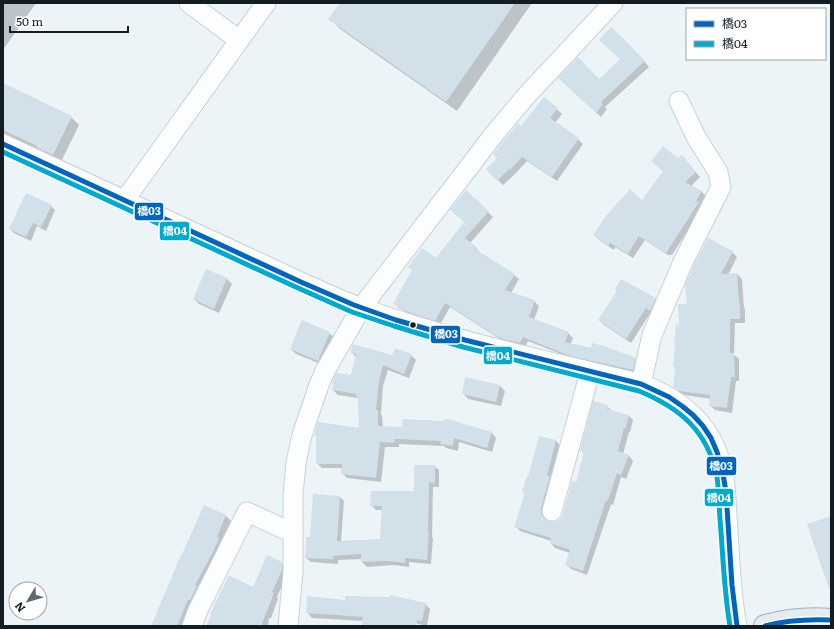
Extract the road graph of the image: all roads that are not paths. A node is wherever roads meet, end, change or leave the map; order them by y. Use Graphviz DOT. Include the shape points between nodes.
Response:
graph roads {
  1 [pos="189,3"];
  2 [pos="266,3"];
  3 [pos="613,3"];
  4 [pos="239,40"];
  5 [pos="679,101"];
  6 [pos="3,144"];
  7 [pos="124,201"];
  8 [pos="361,308"];
  9 [pos="590,372"];
  10 [pos="641,384"];
  11 [pos="552,511"];
  12 [pos="293,533"];
  13 [pos="831,620"];
  14 [pos="192,626"];
  15 [pos="288,626"];
  16 [pos="737,626"];
  17 [pos="766,626"];
  1 -- 4 [label="street"];
  2 -- 4 [label="street"];
  3 -- 8 [label="street" via="511,113"];
  4 -- 7 [label="street"];
  5 -- 10 [label="street" via="696,137 718,172 721,187 683,262 652,335"];
  6 -- 7 [label="street"];
  7 -- 8 [label="street"];
  8 -- 9 [label="street" via="440,334"];
  8 -- 12 [label="street" via="325,371 305,426 295,473"];
  9 -- 10 [label="street"];
  9 -- 11 [label="street"];
  10 -- 16 [label="street" via="666,395 689,411 707,433 718,454 724,482"];
  12 -- 14 [label="street" via="247,512"];
  12 -- 15 [label="street" via="293,572"];
  13 -- 17 [label="main road" via="797,619"];
}
